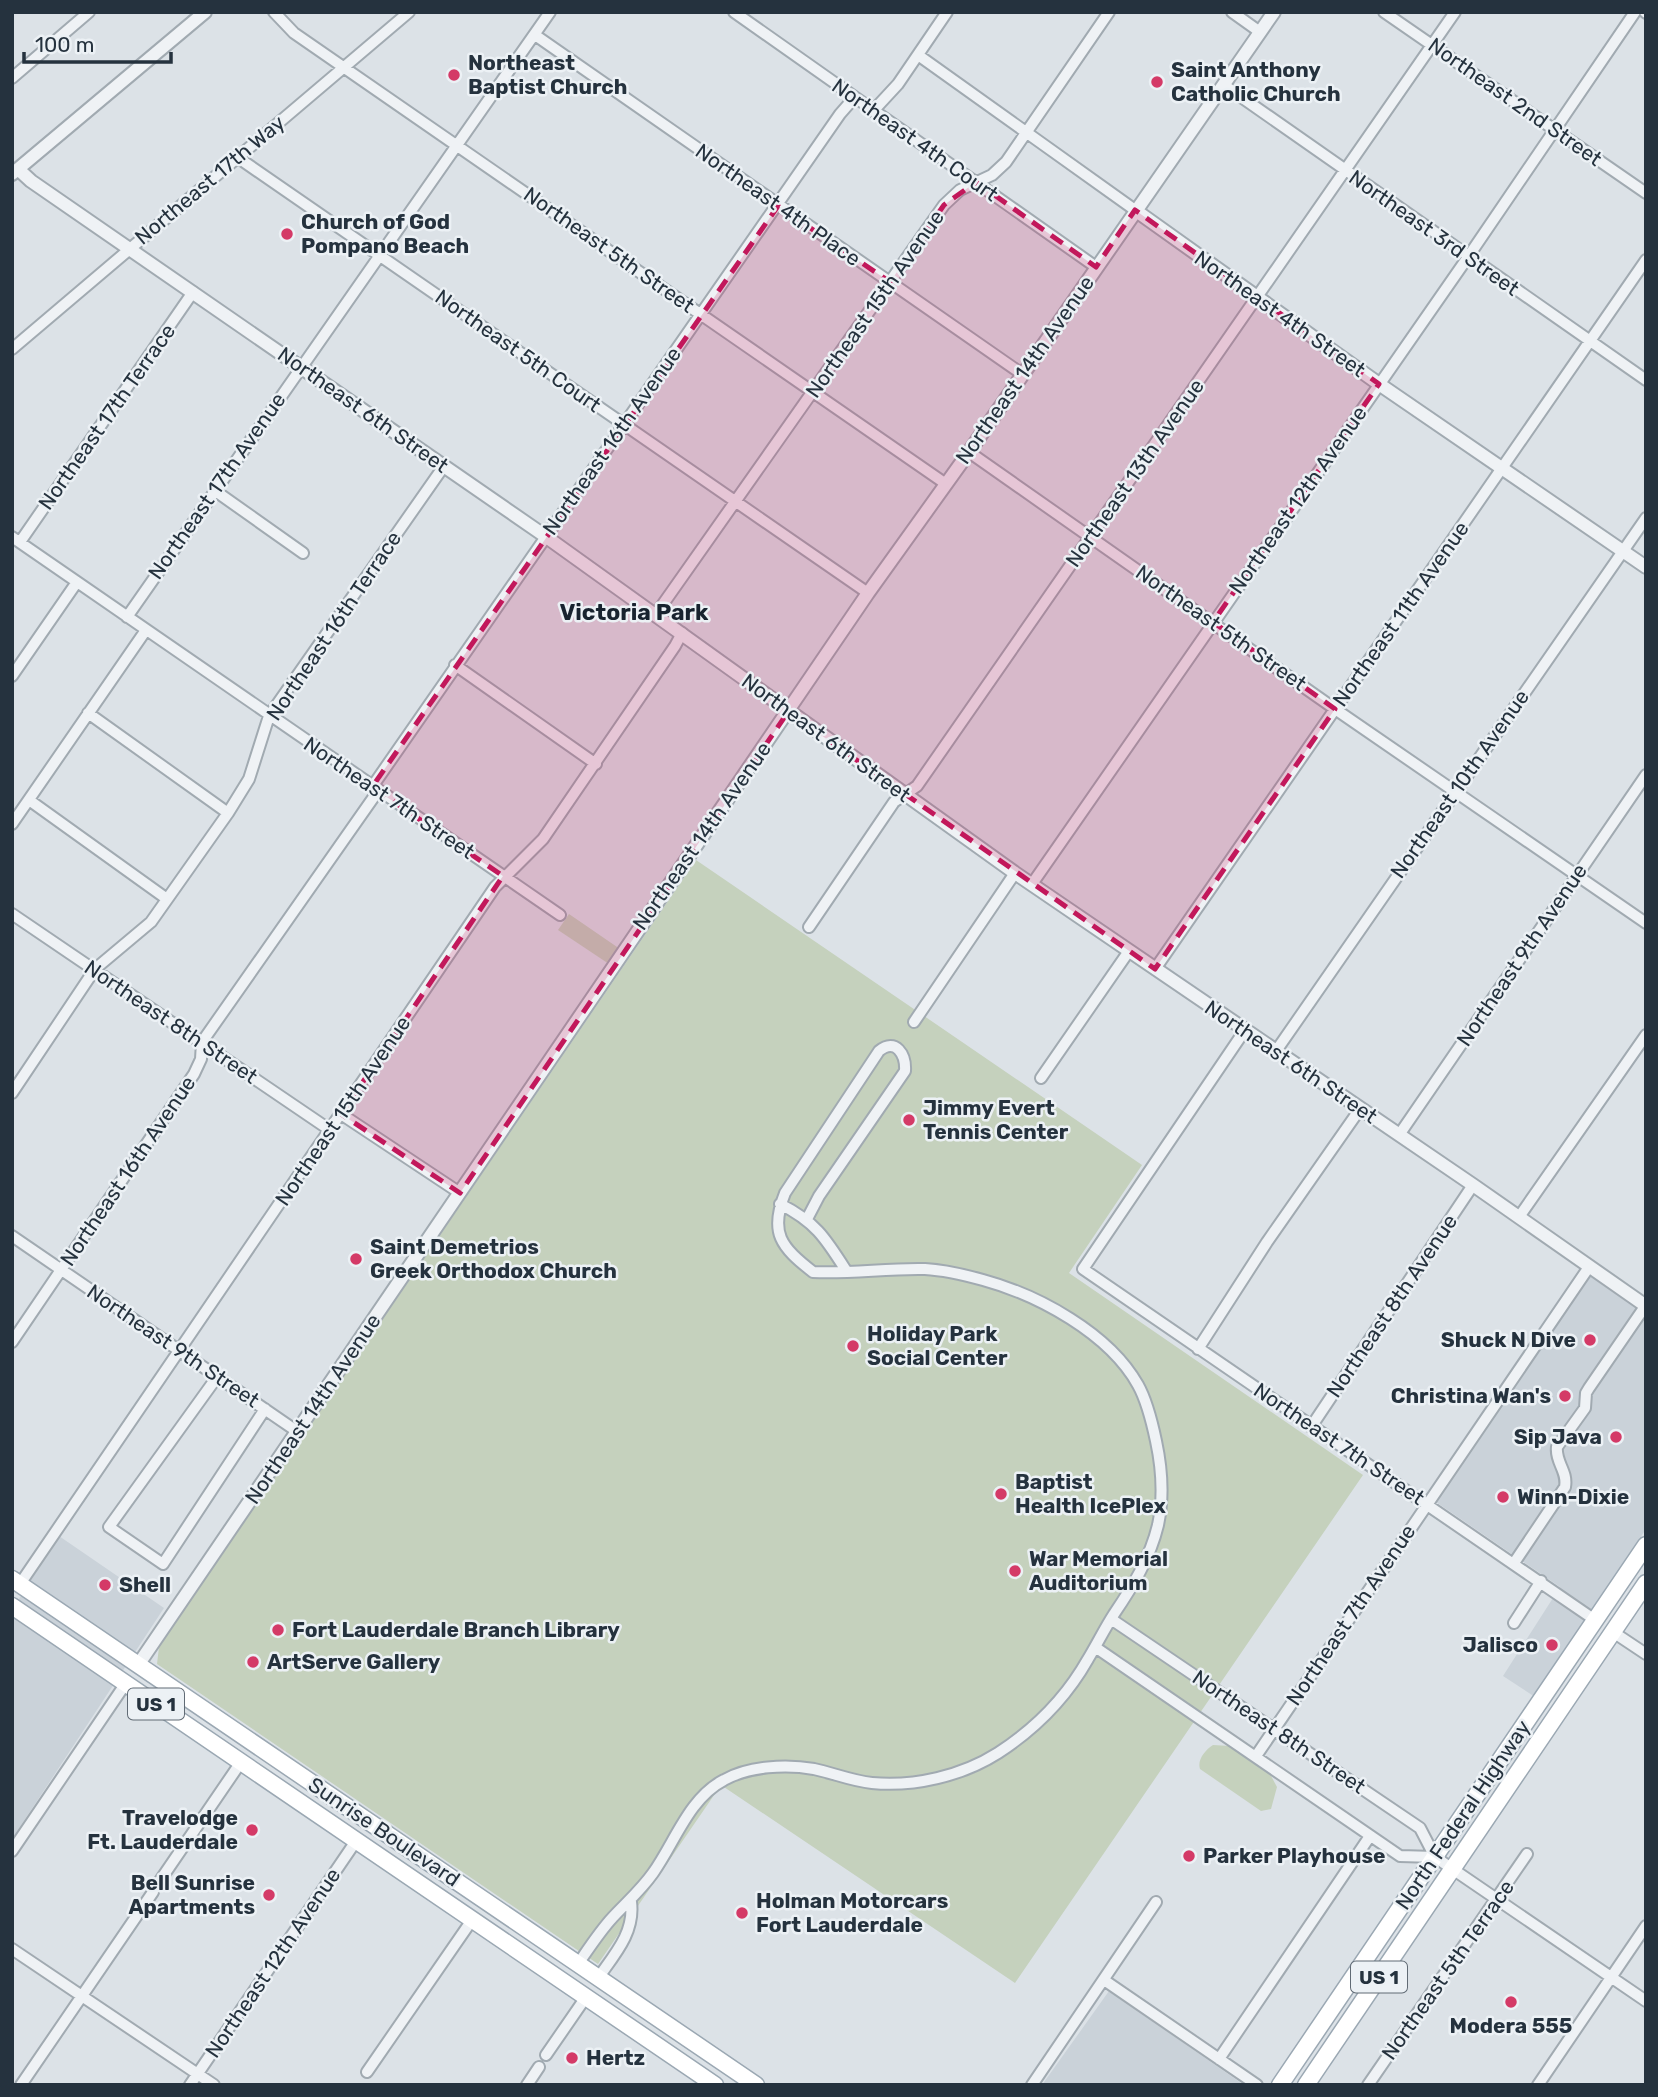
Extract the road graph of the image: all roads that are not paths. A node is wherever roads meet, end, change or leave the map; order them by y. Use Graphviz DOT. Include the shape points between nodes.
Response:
graph roads {
  1 [pos="89,12"];
  2 [pos="205,12"];
  3 [pos="274,12"];
  4 [pos="409,12"];
  5 [pos="551,12"];
  6 [pos="734,12"];
  7 [pos="947,12"];
  8 [pos="1109,12"];
  9 [pos="1232,12"];
  10 [pos="1274,12"];
  11 [pos="1384,12"];
  12 [pos="1455,12"];
  13 [pos="1635,12"];
  14 [pos="1260,32"];
  15 [pos="535,35"];
  16 [pos="1433,44"];
  17 [pos="918,55"];
  18 [pos="345,67"];
  19 [pos="12,78"];
  20 [pos="1224,85"];
  21 [pos="854,98"];
  22 [pos="873,111"];
  23 [pos="1555,130"];
  24 [pos="1027,132"];
  25 [pos="456,144"];
  26 [pos="237,157"];
  27 [pos="14,168"];
  28 [pos="1345,171"];
  29 [pos="976,181"];
  30 [pos="1646,193"];
  31 [pos="778,206"];
  32 [pos="1135,210"];
  33 [pos="130,248"];
  34 [pos="380,255"];
  35 [pos="1468,257"];
  36 [pos="1646,260"];
  37 [pos="1096,267"];
  38 [pos="890,282"];
  39 [pos="193,292"];
  40 [pos="1256,298"];
  41 [pos="702,314"];
  42 [pos="1589,341"];
  43 [pos="12,349"];
  44 [pos="300,367"];
  45 [pos="1022,374"];
  46 [pos="1646,380"];
  47 [pos="1380,384"];
  48 [pos="813,392"];
  49 [pos="624,425"];
  50 [pos="969,452"];
  51 [pos="444,466"];
  52 [pos="1502,469"];
  53 [pos="946,484"];
  54 [pos="214,490"];
  55 [pos="736,501"];
  56 [pos="1646,518"];
  57 [pos="545,536"];
  58 [pos="1090,537"];
  59 [pos="16,540"];
  60 [pos="1622,551"];
  61 [pos="303,553"];
  62 [pos="1646,567"];
  63 [pos="77,582"];
  64 [pos="868,593"];
  65 [pos="656,614"];
  66 [pos="127,617"];
  67 [pos="1213,622"];
  68 [pos="146,630"];
  69 [pos="682,633"];
  70 [pos="455,665"];
  71 [pos="12,676"];
  72 [pos="1335,709"];
  73 [pos="788,712"];
  74 [pos="88,713"];
  75 [pos="270,716"];
  76 [pos="596,764"];
  77 [pos="1646,775"];
  78 [pos="375,789"];
  79 [pos="1455,790"];
  80 [pos="906,795"];
  81 [pos="29,800"];
  82 [pos="228,813"];
  83 [pos="12,824"];
  84 [pos="1015,873"];
  85 [pos="1577,875"];
  86 [pos="506,878"];
  87 [pos="1032,884"];
  88 [pos="167,899"];
  89 [pos="12,914"];
  90 [pos="560,915"];
  91 [pos="1646,923"];
  92 [pos="809,927"];
  93 [pos="1129,951"];
  94 [pos="95,969"];
  95 [pos="1155,969"];
  96 [pos="914,1022"];
  97 [pos="1245,1030"];
  98 [pos="1646,1035"];
  99 [pos="202,1042"];
  100 [pos="1276,1051"];
  101 [pos="1041,1077"];
  102 [pos="12,1093"];
  103 [pos="1360,1109"];
  104 [pos="341,1114"];
  105 [pos="330,1130"];
  106 [pos="1399,1135"];
  107 [pos="1473,1185"];
  108 [pos="460,1193"];
  109 [pos="780,1204"];
  110 [pos="1519,1217"];
  111 [pos="807,1219"];
  112 [pos="12,1236"];
  113 [pos="835,1253"];
  114 [pos="1589,1267"];
  115 [pos="62,1269"];
  116 [pos="847,1272"];
  117 [pos="825,1273"];
  118 [pos="1646,1305"];
  119 [pos="12,1342"];
  120 [pos="1198,1349"];
  121 [pos="178,1351"];
  122 [pos="217,1377"];
  123 [pos="265,1409"];
  124 [pos="1311,1427"];
  125 [pos="298,1432"];
  126 [pos="1427,1503"];
  127 [pos="1646,1545"];
  128 [pos="1514,1563"];
  129 [pos="1541,1581"];
  130 [pos="1646,1583"];
  131 [pos="15,1586"];
  132 [pos="1611,1596"];
  133 [pos="12,1606"];
  134 [pos="1111,1619"];
  135 [pos="1595,1620"];
  136 [pos="1514,1623"];
  137 [pos="1613,1632"];
  138 [pos="1095,1647"];
  139 [pos="1646,1654"];
  140 [pos="1592,1662"];
  141 [pos="138,1665"];
  142 [pos="125,1684"];
  143 [pos="1275,1728"];
  144 [pos="1256,1756"];
  145 [pos="241,1762"];
  146 [pos="1370,1836"];
  147 [pos="356,1841"];
  148 [pos="398,1842"];
  149 [pos="12,1851"];
  150 [pos="1527,1854"];
  151 [pos="1435,1857"];
  152 [pos="1452,1869"];
  153 [pos="1496,1900"];
  154 [pos="631,1902"];
  155 [pos="1156,1902"];
  156 [pos="472,1920"];
  157 [pos="1646,1926"];
  158 [pos="12,1949"];
  159 [pos="578,1964"];
  160 [pos="556,1977"];
  161 [pos="598,1978"];
  162 [pos="1611,1978"];
  163 [pos="1104,1980"];
  164 [pos="82,1996"];
  165 [pos="586,1997"];
  166 [pos="1646,2001"];
  167 [pos="546,2055"];
  168 [pos="714,2056"];
  169 [pos="675,2057"];
  170 [pos="1219,2059"];
  171 [pos="539,2067"];
  172 [pos="367,2072"];
  173 [pos="198,2073"];
  174 [pos="704,2082"];
  175 [pos="21,2085"];
  176 [pos="190,2085"];
  177 [pos="214,2085"];
  178 [pos="527,2085"];
  179 [pos="755,2085"];
  180 [pos="1032,2085"];
  181 [pos="1257,2085"];
  182 [pos="1280,2085"];
  183 [pos="1306,2085"];
  184 [pos="1368,2085"];
  185 [pos="1538,2085"];
  1 -- 19 [label="street"];
  2 -- 27 [label="street"];
  3 -- 18 [label="street, Northeast 5th Street" via="294,33"];
  4 -- 18 [label="street, Northeast 17th Way"];
  5 -- 15 [label="street, Northeast 17th Avenue"];
  6 -- 21 [label="street, Northeast 4th Court"];
  7 -- 17 [label="street"];
  8 -- 24 [label="street, Northeast 15th Avenue"];
  9 -- 14 [label="street"];
  10 -- 14 [label="street, Northeast 14th Avenue"];
  11 -- 16 [label="street, Northeast 2nd Street"];
  12 -- 16 [label="street, Northeast 13th Avenue"];
  13 -- 23 [label="street, Northeast 12th Avenue"];
  14 -- 20 [label="street, Northeast 14th Avenue"];
  15 -- 25 [label="street, Northeast 17th Avenue"];
  15 -- 31 [label="street, Northeast 4th Place"];
  16 -- 23 [label="street, Northeast 2nd Street"];
  16 -- 28 [label="street, Northeast 13th Avenue"];
  17 -- 22 [label="street"];
  17 -- 24 [label="street, Northeast 4th Street"];
  18 -- 25 [label="street, Northeast 5th Street"];
  18 -- 26 [label="street, Northeast 17th Way"];
  20 -- 28 [label="street, Northeast 3rd Street"];
  20 -- 32 [label="street, Northeast 14th Avenue"];
  21 -- 22 [label="street, Northeast 4th Court"];
  21 -- 31 [label="street, Northeast 16th Avenue"];
  22 -- 29 [label="street, Northeast 4th Court"];
  23 -- 30 [label="street, Northeast 2nd Street"];
  23 -- 35 [label="street, Northeast 12th Avenue"];
  24 -- 29 [label="street, Northeast 15th Avenue" via="992,176"];
  24 -- 32 [label="street, Northeast 4th Street"];
  25 -- 34 [label="street, Northeast 17th Avenue"];
  25 -- 41 [label="street, Northeast 5th Street"];
  26 -- 33 [label="street, Northeast 17th Way"];
  26 -- 34 [label="street, Northeast 5th Court"];
  27 -- 33 [label="street, Northeast 6th Street"];
  28 -- 35 [label="street, Northeast 3rd Street"];
  28 -- 40 [label="street, Northeast 13th Avenue"];
  29 -- 37 [label="street, Northeast 4th Court"];
  29 -- 38 [label="street, Northeast 15th Avenue" via="944,205"];
  31 -- 38 [label="street, Northeast 4th Place"];
  31 -- 41 [label="street, Northeast 16th Avenue"];
  32 -- 37 [label="street, Northeast 14th Avenue"];
  32 -- 40 [label="street, Northeast 4th Street"];
  33 -- 39 [label="street, Northeast 6th Street"];
  33 -- 43 [label="street, Northeast 17th Way"];
  34 -- 44 [label="street, Northeast 17th Avenue"];
  34 -- 49 [label="street, Northeast 5th Court"];
  35 -- 42 [label="street, Northeast 3rd Street"];
  35 -- 47 [label="street, Northeast 12th Avenue"];
  36 -- 42 [label="street, Northeast 11th Avenue"];
  37 -- 45 [label="street, Northeast 14th Avenue"];
  38 -- 45 [label="street, Northeast 4th Place"];
  38 -- 48 [label="street, Northeast 15th Avenue"];
  39 -- 44 [label="street, Northeast 6th Street"];
  39 -- 59 [label="street, Northeast 17th Terrace"];
  40 -- 47 [label="street, Northeast 4th Street"];
  40 -- 58 [label="street, Northeast 13th Avenue"];
  41 -- 48 [label="street, Northeast 5th Street"];
  41 -- 49 [label="street, Northeast 16th Avenue"];
  42 -- 46 [label="street, Northeast 3rd Street"];
  42 -- 52 [label="street, Northeast 11th Avenue"];
  44 -- 51 [label="street, Northeast 6th Street"];
  44 -- 54 [label="street, Northeast 17th Avenue"];
  45 -- 50 [label="street, Northeast 14th Avenue"];
  47 -- 52 [label="street, Northeast 4th Street"];
  47 -- 67 [label="street, Northeast 12th Avenue"];
  48 -- 53 [label="street, Northeast 5th Street"];
  48 -- 55 [label="street, Northeast 15th Avenue"];
  49 -- 55 [label="street, Northeast 5th Court"];
  49 -- 57 [label="street, Northeast 16th Avenue"];
  50 -- 53 [label="street, Northeast 14th Avenue"];
  50 -- 58 [label="street, Northeast 5th Street"];
  51 -- 57 [label="street, Northeast 6th Street"];
  51 -- 75 [label="street, Northeast 16th Terrace"];
  52 -- 60 [label="street, Northeast 4th Street"];
  52 -- 72 [label="street, Northeast 11th Avenue"];
  53 -- 64 [label="street, Northeast 14th Avenue"];
  54 -- 61 [label="street"];
  54 -- 66 [label="street, Northeast 17th Avenue"];
  55 -- 64 [label="street, Northeast 5th Court"];
  55 -- 65 [label="street, Northeast 15th Avenue"];
  56 -- 60 [label="street, Northeast 10th Avenue"];
  57 -- 65 [label="street, Northeast 6th Street"];
  57 -- 70 [label="street, Northeast 16th Avenue"];
  58 -- 67 [label="street, Northeast 5th Street"];
  58 -- 80 [label="street, Northeast 13th Avenue" via="917,786"];
  59 -- 63 [label="street, Northeast 7th Street"];
  60 -- 62 [label="street, Northeast 4th Street"];
  60 -- 79 [label="street, Northeast 10th Avenue"];
  63 -- 66 [label="street, Northeast 7th Street"];
  63 -- 71 [label="street"];
  64 -- 73 [label="street, Northeast 14th Avenue"];
  65 -- 69 [label="street, Northeast 6th Street"];
  66 -- 68 [label="street, Northeast 7th Street"];
  67 -- 72 [label="street, Northeast 5th Street"];
  67 -- 87 [label="street, Northeast 12th Avenue"];
  68 -- 74 [label="street"];
  68 -- 75 [label="street, Northeast 7th Street"];
  69 -- 73 [label="street, Northeast 6th Street"];
  69 -- 76 [label="street, Northeast 15th Avenue"];
  70 -- 76 [label="street"];
  70 -- 78 [label="street, Northeast 16th Avenue"];
  72 -- 79 [label="street, Northeast 5th Street"];
  72 -- 95 [label="street, Northeast 11th Avenue"];
  73 -- 80 [label="street, Northeast 6th Street"];
  73 -- 108 [label="street, Northeast 14th Avenue"];
  74 -- 81 [label="street"];
  74 -- 82 [label="street"];
  75 -- 78 [label="street, Northeast 7th Street"];
  75 -- 82 [label="street, Northeast 16th Terrace" via="249,779"];
  76 -- 86 [label="street, Northeast 15th Avenue" via="543,839"];
  77 -- 85 [label="street, Northeast 9th Avenue"];
  78 -- 86 [label="street, Northeast 7th Street"];
  78 -- 99 [label="street, Northeast 16th Avenue"];
  79 -- 85 [label="street, Northeast 5th Street"];
  79 -- 100 [label="street, Northeast 10th Avenue"];
  80 -- 84 [label="street, Northeast 6th Street"];
  80 -- 92 [label="street, Northeast 13th Avenue" via="894,802"];
  81 -- 83 [label="street"];
  81 -- 88 [label="street"];
  82 -- 88 [label="street, Northeast 16th Terrace"];
  84 -- 87 [label="street, Northeast 6th Street"];
  84 -- 96 [label="street"];
  85 -- 91 [label="street, Northeast 5th Street"];
  85 -- 106 [label="street, Northeast 9th Avenue"];
  86 -- 90 [label="street, Northeast 7th Street"];
  86 -- 104 [label="street, Northeast 15th Avenue" via="495,887"];
  87 -- 93 [label="street, Northeast 6th Street"];
  88 -- 94 [label="street, Northeast 16th Terrace" via="151,922"];
  89 -- 94 [label="street, Northeast 8th Street"];
  93 -- 95 [label="street, Northeast 6th Street"];
  93 -- 101 [label="street"];
  94 -- 99 [label="street, Northeast 8th Street"];
  94 -- 102 [label="street, Northeast 16th Terrace"];
  95 -- 97 [label="street, Northeast 6th Street"];
  97 -- 100 [label="street, Northeast 6th Street"];
  97 -- 120 [label="street, Northeast 7th Street" via="1083,1269"];
  98 -- 110 [label="street"];
  99 -- 105 [label="street, Northeast 8th Street"];
  99 -- 115 [label="street, Northeast 16th Avenue" via="194,1074"];
  100 -- 103 [label="street, Northeast 6th Street"];
  103 -- 106 [label="street, Northeast 6th Street"];
  103 -- 120 [label="street"];
  104 -- 105 [label="street, Northeast 15th Avenue"];
  104 -- 108 [label="street"];
  105 -- 121 [label="street, Northeast 15th Avenue"];
  106 -- 107 [label="street, Northeast 6th Street"];
  107 -- 110 [label="street, Northeast 6th Street"];
  107 -- 124 [label="street, Northeast 8th Avenue"];
  108 -- 125 [label="street, Northeast 14th Avenue"];
  109 -- 111 [label="street"];
  109 -- 111 [label="street" via="879,1051 893,1046 906,1059 905,1071"];
  109 -- 117 [label="street" via="776,1219 780,1240 813,1272"];
  110 -- 114 [label="street, Northeast 6th Street"];
  111 -- 113 [label="street"];
  112 -- 115 [label="street, Northeast 9th Street"];
  113 -- 116 [label="street"];
  113 -- 117 [label="street"];
  114 -- 118 [label="street, Northeast 6th Street"];
  114 -- 126 [label="street, Northeast 7th Avenue"];
  115 -- 119 [label="street, Northeast 16th Avenue"];
  115 -- 121 [label="street, Northeast 9th Street"];
  116 -- 117 [label="street"];
  116 -- 134 [label="street" via="928,1269 1020,1292 1086,1329 1138,1384 1161,1463 1162,1504 1148,1555"];
  118 -- 128 [label="street" via="1589,1388 1585,1408 1557,1447 1565,1487"];
  120 -- 124 [label="street, Northeast 7th Street"];
  121 -- 122 [label="street, Northeast 9th Street"];
  121 -- 131 [label="street, Northeast 15th Avenue"];
  122 -- 123 [label="street, Northeast 9th Street"];
  122 -- 123 [label="street" via="109,1527 163,1564"];
  123 -- 125 [label="street, Northeast 9th Street"];
  124 -- 126 [label="street, Northeast 7th Street"];
  125 -- 141 [label="street, Northeast 14th Avenue"];
  126 -- 128 [label="street, Northeast 7th Street"];
  126 -- 143 [label="street, Northeast 7th Avenue"];
  127 -- 132 [label="main road, North Federal Highway / US 1"];
  128 -- 129 [label="street, Northeast 7th Street"];
  129 -- 135 [label="street, Northeast 7th Street"];
  129 -- 136 [label="street"];
  130 -- 137 [label="main road, North Federal Highway / US 1"];
  131 -- 141 [label="main road, Sunrise Boulevard / US 1"];
  132 -- 135 [label="main road, North Federal Highway / US 1"];
  132 -- 137 [label="main road"];
  133 -- 142 [label="main road, Sunrise Boulevard / US 1"];
  134 -- 138 [label="street"];
  134 -- 143 [label="street, Northeast 8th Street"];
  135 -- 140 [label="main road" via="1598,1635"];
  135 -- 151 [label="main road, North Federal Highway / US 1"];
  137 -- 139 [label="street"];
  137 -- 140 [label="main road, North Federal Highway / US 1"];
  138 -- 144 [label="street, Northeast 8th Street"];
  138 -- 154 [label="street" via="1057,1704 1032,1728 995,1755 964,1770 914,1783 870,1783 810,1769 757,1768 723,1780 695,1805"];
  140 -- 152 [label="main road, North Federal Highway / US 1"];
  141 -- 148 [label="main road, Sunrise Boulevard / US 1"];
  142 -- 145 [label="main road, Sunrise Boulevard / US 1"];
  142 -- 149 [label="street"];
  143 -- 144 [label="street, Northeast 7th Avenue"];
  143 -- 151 [label="street, Northeast 8th Street" via="1420,1828"];
  144 -- 146 [label="street, Northeast 8th Street"];
  145 -- 147 [label="main road, Sunrise Boulevard / US 1"];
  145 -- 164 [label="street"];
  146 -- 151 [label="street, Northeast 8th Street" via="1400,1856"];
  146 -- 170 [label="street"];
  147 -- 148 [label="main road" via="376,1837"];
  147 -- 156 [label="main road, Sunrise Boulevard / US 1"];
  147 -- 173 [label="street, Northeast 12th Avenue"];
  148 -- 159 [label="main road, Sunrise Boulevard / US 1"];
  150 -- 153 [label="street, Northeast 5th Terrace"];
  151 -- 152 [label="street, Northeast 8th Street"];
  151 -- 182 [label="main road, North Federal Highway / US 1"];
  152 -- 153 [label="street, Northeast 8th Street"];
  152 -- 183 [label="main road, North Federal Highway / US 1"];
  153 -- 162 [label="street, Northeast 8th Street"];
  153 -- 184 [label="street, Northeast 5th Terrace"];
  154 -- 159 [label="street" via="600,1932"];
  154 -- 161 [label="street" via="626,1938"];
  155 -- 163 [label="street"];
  156 -- 160 [label="main road, Sunrise Boulevard / US 1"];
  156 -- 172 [label="street"];
  157 -- 162 [label="street"];
  158 -- 164 [label="street"];
  159 -- 161 [label="main road, Sunrise Boulevard / US 1"];
  160 -- 161 [label="main road" via="575,1981"];
  160 -- 165 [label="main road, Sunrise Boulevard / US 1"];
  161 -- 168 [label="main road, Sunrise Boulevard / US 1"];
  162 -- 166 [label="street, Northeast 8th Street"];
  162 -- 185 [label="street"];
  163 -- 170 [label="street"];
  163 -- 180 [label="street"];
  164 -- 173 [label="street"];
  164 -- 175 [label="street"];
  165 -- 167 [label="street"];
  165 -- 169 [label="main road, Sunrise Boulevard / US 1"];
  168 -- 169 [label="main road" via="698,2060"];
  168 -- 179 [label="main road, Sunrise Boulevard / US 1"];
  169 -- 174 [label="main road, Sunrise Boulevard / US 1"];
  170 -- 181 [label="street"];
  171 -- 178 [label="street"];
  173 -- 176 [label="street, Northeast 12th Avenue"];
  173 -- 177 [label="street"];
}
